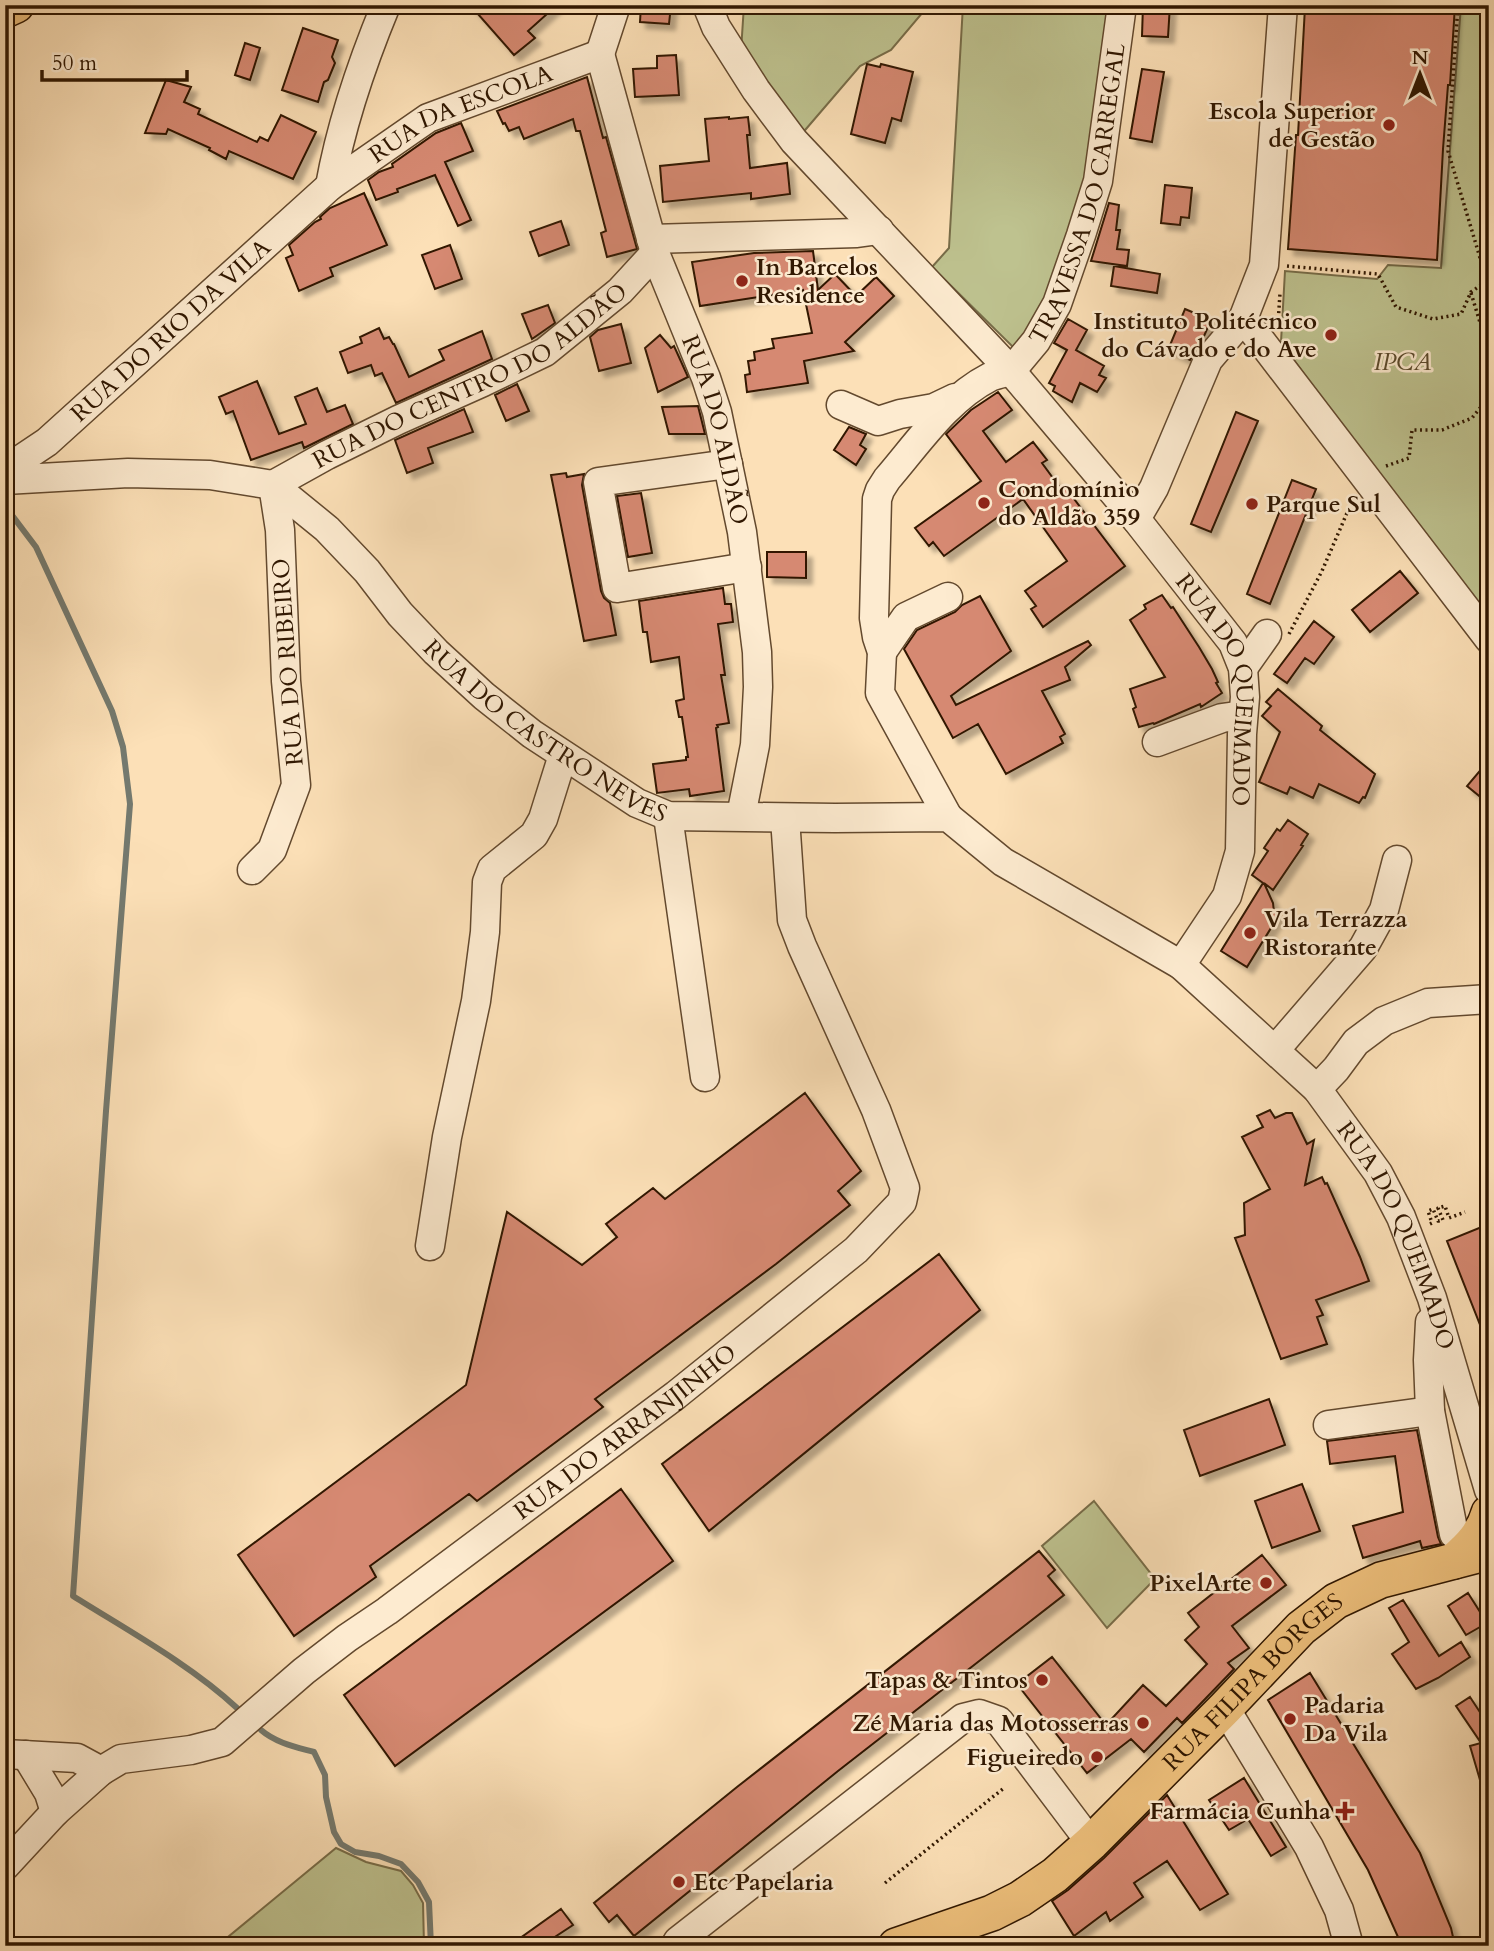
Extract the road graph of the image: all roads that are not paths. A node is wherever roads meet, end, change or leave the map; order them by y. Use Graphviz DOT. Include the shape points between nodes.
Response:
graph roads {
  1 [pos="16,5"];
  2 [pos="386,5"];
  3 [pos="616,5"];
  4 [pos="707,5"];
  5 [pos="1122,5"];
  6 [pos="1283,5"];
  7 [pos="5,10"];
  8 [pos="600,54"];
  9 [pos="330,186"];
  10 [pos="879,230"];
  11 [pos="653,246"];
  12 [pos="1243,319"];
  13 [pos="1011,371"];
  14 [pos="955,402"];
  15 [pos="841,405"];
  16 [pos="728,464"];
  17 [pos="5,470"];
  18 [pos="5,480"];
  19 [pos="273,485"];
  20 [pos="1136,519"];
  21 [pos="747,567"];
  22 [pos="948,597"];
  23 [pos="1489,639"];
  24 [pos="882,652"];
  25 [pos="1243,725"];
  26 [pos="1157,742"];
  27 [pos="564,755"];
  28 [pos="668,816"];
  29 [pos="741,816"];
  30 [pos="948,817"];
  31 [pos="785,818"];
  32 [pos="1397,860"];
  33 [pos="253,870"];
  34 [pos="1181,965"];
  35 [pos="1489,999"];
  36 [pos="1275,1050"];
  37 [pos="705,1077"];
  38 [pos="1317,1089"];
  39 [pos="430,1246"];
  40 [pos="1432,1298"];
  41 [pos="1430,1411"];
  42 [pos="1328,1425"];
  43 [pos="1483,1447"];
  44 [pos="1489,1490"];
  45 [pos="1489,1513"];
  46 [pos="1454,1547"];
  47 [pos="1489,1549"];
  48 [pos="1225,1708"];
  49 [pos="16,1754"];
  50 [pos="101,1771"];
  51 [pos="55,1812"];
  52 [pos="1091,1843"];
  53 [pos="10,1852"];
  54 [pos="675,1946"];
  55 [pos="896,1946"];
  56 [pos="1349,1946"];
  1 -- 7 [label="main road"];
  2 -- 9 [label="street" via="335,154"];
  3 -- 8 [label="street"];
  4 -- 10 [label="street, RUA DO QUEIMADO" via="756,90 794,141"];
  5 -- 13 [label="street, TRAVESSA DO CARREGAL" via="1094,195 1057,304 1036,341"];
  6 -- 12 [label="street" via="1264,265"];
  8 -- 9 [label="street, RUA DA ESCOLA" via="428,118"];
  8 -- 11 [label="street, RUA DO ALDÃO"];
  9 -- 17 [label="street, RUA DO RIO DA VILA" via="47,442"];
  10 -- 11 [label="street"];
  10 -- 13 [label="street, RUA DO QUEIMADO"];
  11 -- 16 [label="street, RUA DO ALDÃO" via="706,378"];
  11 -- 19 [label="street, RUA DO CENTRO DO ALDÃO" via="620,291 545,352"];
  12 -- 20 [label="street" via="1212,362"];
  12 -- 23 [label="street"];
  13 -- 14 [label="street" via="992,376"];
  13 -- 20 [label="street, RUA DO QUEIMADO"];
  14 -- 15 [label="street" via="878,421"];
  14 -- 24 [label="street" via="887,478 877,499 874,618"];
  16 -- 21 [label="street, RUA DO ALDÃO"];
  16 -- 21 [label="street" via="598,482 617,588"];
  18 -- 19 [label="street" via="128,473 210,475"];
  19 -- 27 [label="street, RUA DO CASTRO NEVES" via="327,529 436,652 484,696"];
  19 -- 33 [label="street, RUA DO RIBEIRO" via="280,530 296,785 272,850"];
  20 -- 25 [label="street, RUA DO QUEIMADO" via="1233,643 1255,651"];
  21 -- 29 [label="street, RUA DO ALDÃO" via="758,687 755,745"];
  22 -- 24 [label="street" via="906,617"];
  24 -- 30 [label="street" via="880,692"];
  25 -- 26 [label="street" via="1222,718"];
  25 -- 34 [label="street, RUA DO QUEIMADO" via="1240,851 1227,895"];
  27 -- 28 [label="street, RUA DO CASTRO NEVES" via="637,803"];
  27 -- 39 [label="street" via="534,835 492,869 487,882 477,1001 447,1137"];
  28 -- 29 [label="street, RUA DO CASTRO NEVES"];
  28 -- 37 [label="street"];
  29 -- 31 [label="street, RUA DO CASTRO NEVES"];
  30 -- 31 [label="street, RUA DO CASTRO NEVES"];
  30 -- 34 [label="street" via="1003,862"];
  31 -- 50 [label="street, RUA DO ARRANJINHO" via="792,920 876,1110 905,1188 902,1202 856,1250 686,1387 347,1638 222,1742 121,1759"];
  32 -- 36 [label="street" via="1384,910 1363,948"];
  34 -- 36 [label="street, RUA DO QUEIMADO"];
  35 -- 38 [label="street" via="1428,1003 1384,1021 1356,1042"];
  36 -- 38 [label="street, RUA DO QUEIMADO"];
  38 -- 40 [label="street, RUA DO QUEIMADO" via="1377,1173 1401,1217"];
  40 -- 41 [label="street"];
  40 -- 43 [label="street, RUA DO QUEIMADO"];
  41 -- 42 [label="street"];
  41 -- 46 [label="street"];
  43 -- 44 [label="street, RUA DO QUEIMADO"];
  45 -- 46 [label="main road" via="1478,1536"];
  46 -- 47 [label="main road, RUA FILIPA BORGES" via="1477,1555"];
  46 -- 48 [label="main road, RUA FILIPA BORGES" via="1336,1601 1301,1628"];
  48 -- 52 [label="main road, RUA FILIPA BORGES"];
  48 -- 56 [label="street" via="1309,1847 1339,1910"];
  49 -- 50 [label="street" via="77,1758"];
  49 -- 51 [label="street" via="49,1793"];
  50 -- 51 [label="street, RUA DO ARRANJINHO"];
  51 -- 53 [label="street, RUA DO ARRANJINHO"];
  52 -- 54 [label="street" via="999,1721 979,1714 963,1718"];
  52 -- 55 [label="main road, RUA FILIPA BORGES" via="1020,1899"];
}
